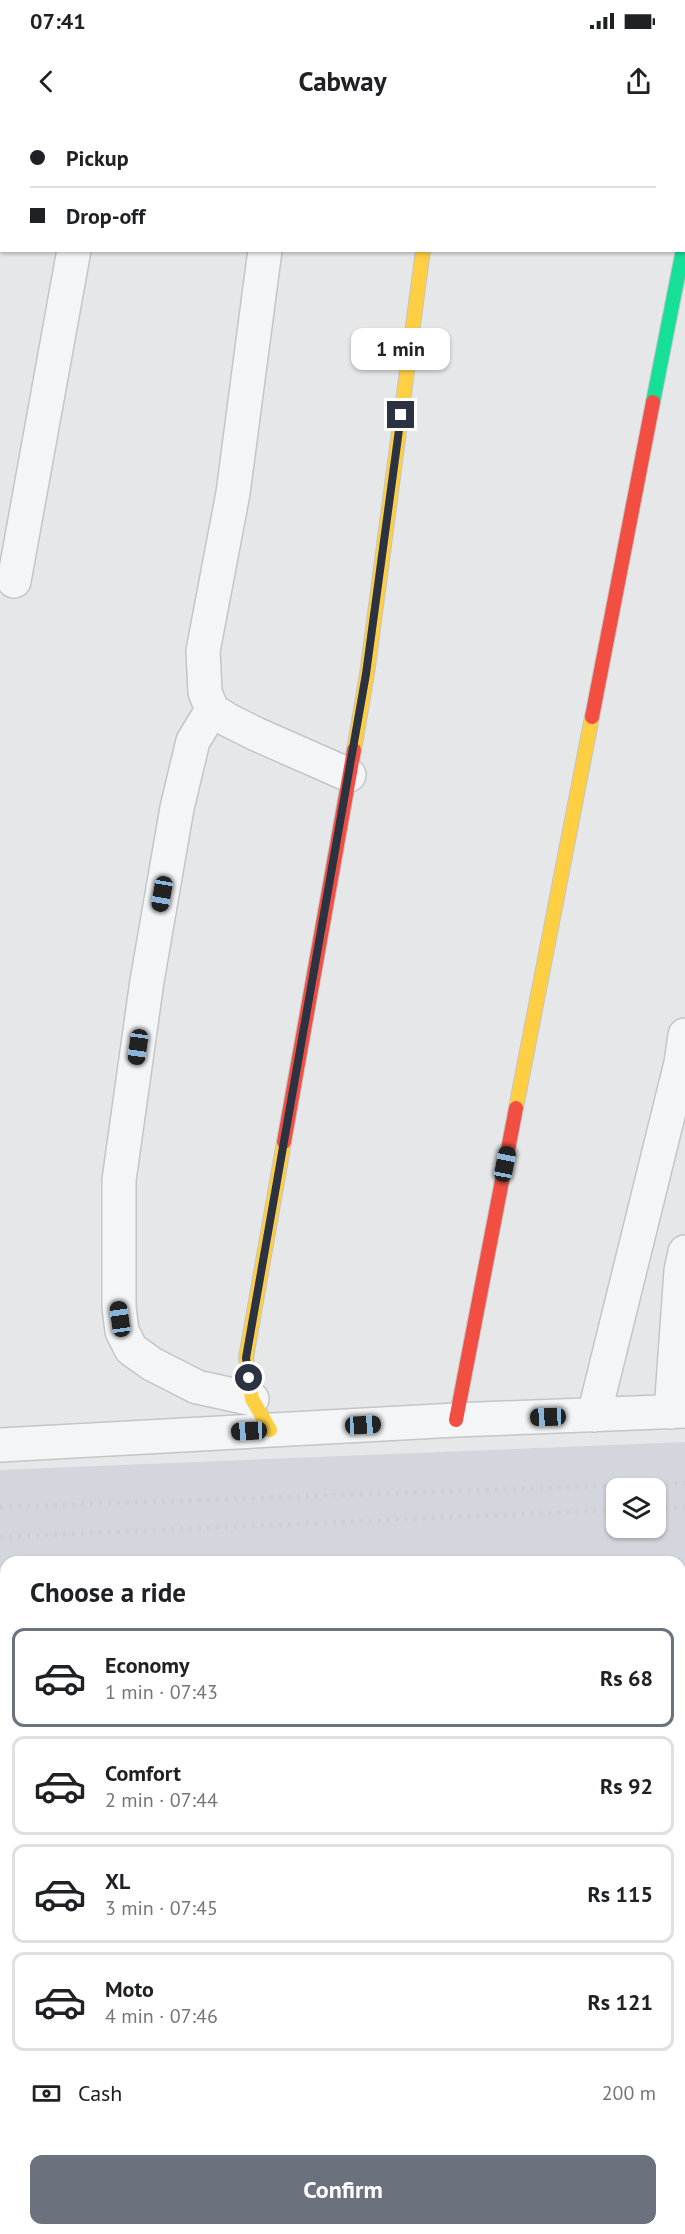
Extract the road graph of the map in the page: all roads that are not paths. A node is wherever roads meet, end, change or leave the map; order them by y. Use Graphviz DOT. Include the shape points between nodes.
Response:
graph roads {
  1 [pos="74,252"];
  2 [pos="265,252"];
  3 [pos="423,252"];
  4 [pos="683,252"];
  5 [pos="14,581"];
  6 [pos="212,710"];
  7 [pos="349,775"];
  8 [pos="685,1035"];
  9 [pos="685,1252"];
  10 [pos="252,1399"];
  11 [pos="678,1412"];
  12 [pos="594,1415"];
  13 [pos="456,1420"];
  14 [pos="270,1430"];
  15 [pos="0,1446"];
  1 -- 5 [label="street"];
  2 -- 6 [label="street" via="233,493 203,651 205,692"];
  3 -- 7 [label="street"];
  4 -- 13 [label="street"];
  6 -- 7 [label="street"];
  6 -- 10 [label="street" via="193,741 177,808 147,981 119,1180 119,1307 122,1331 131,1349 152,1365 197,1387"];
  7 -- 10 [label="street" via="246,1358"];
  8 -- 12 [label="street"];
  9 -- 11 [label="street" via="681,1272"];
  10 -- 14 [label="street"];
  11 -- 12 [label="street"];
  12 -- 13 [label="street"];
  13 -- 14 [label="street"];
  14 -- 15 [label="street"];
}
